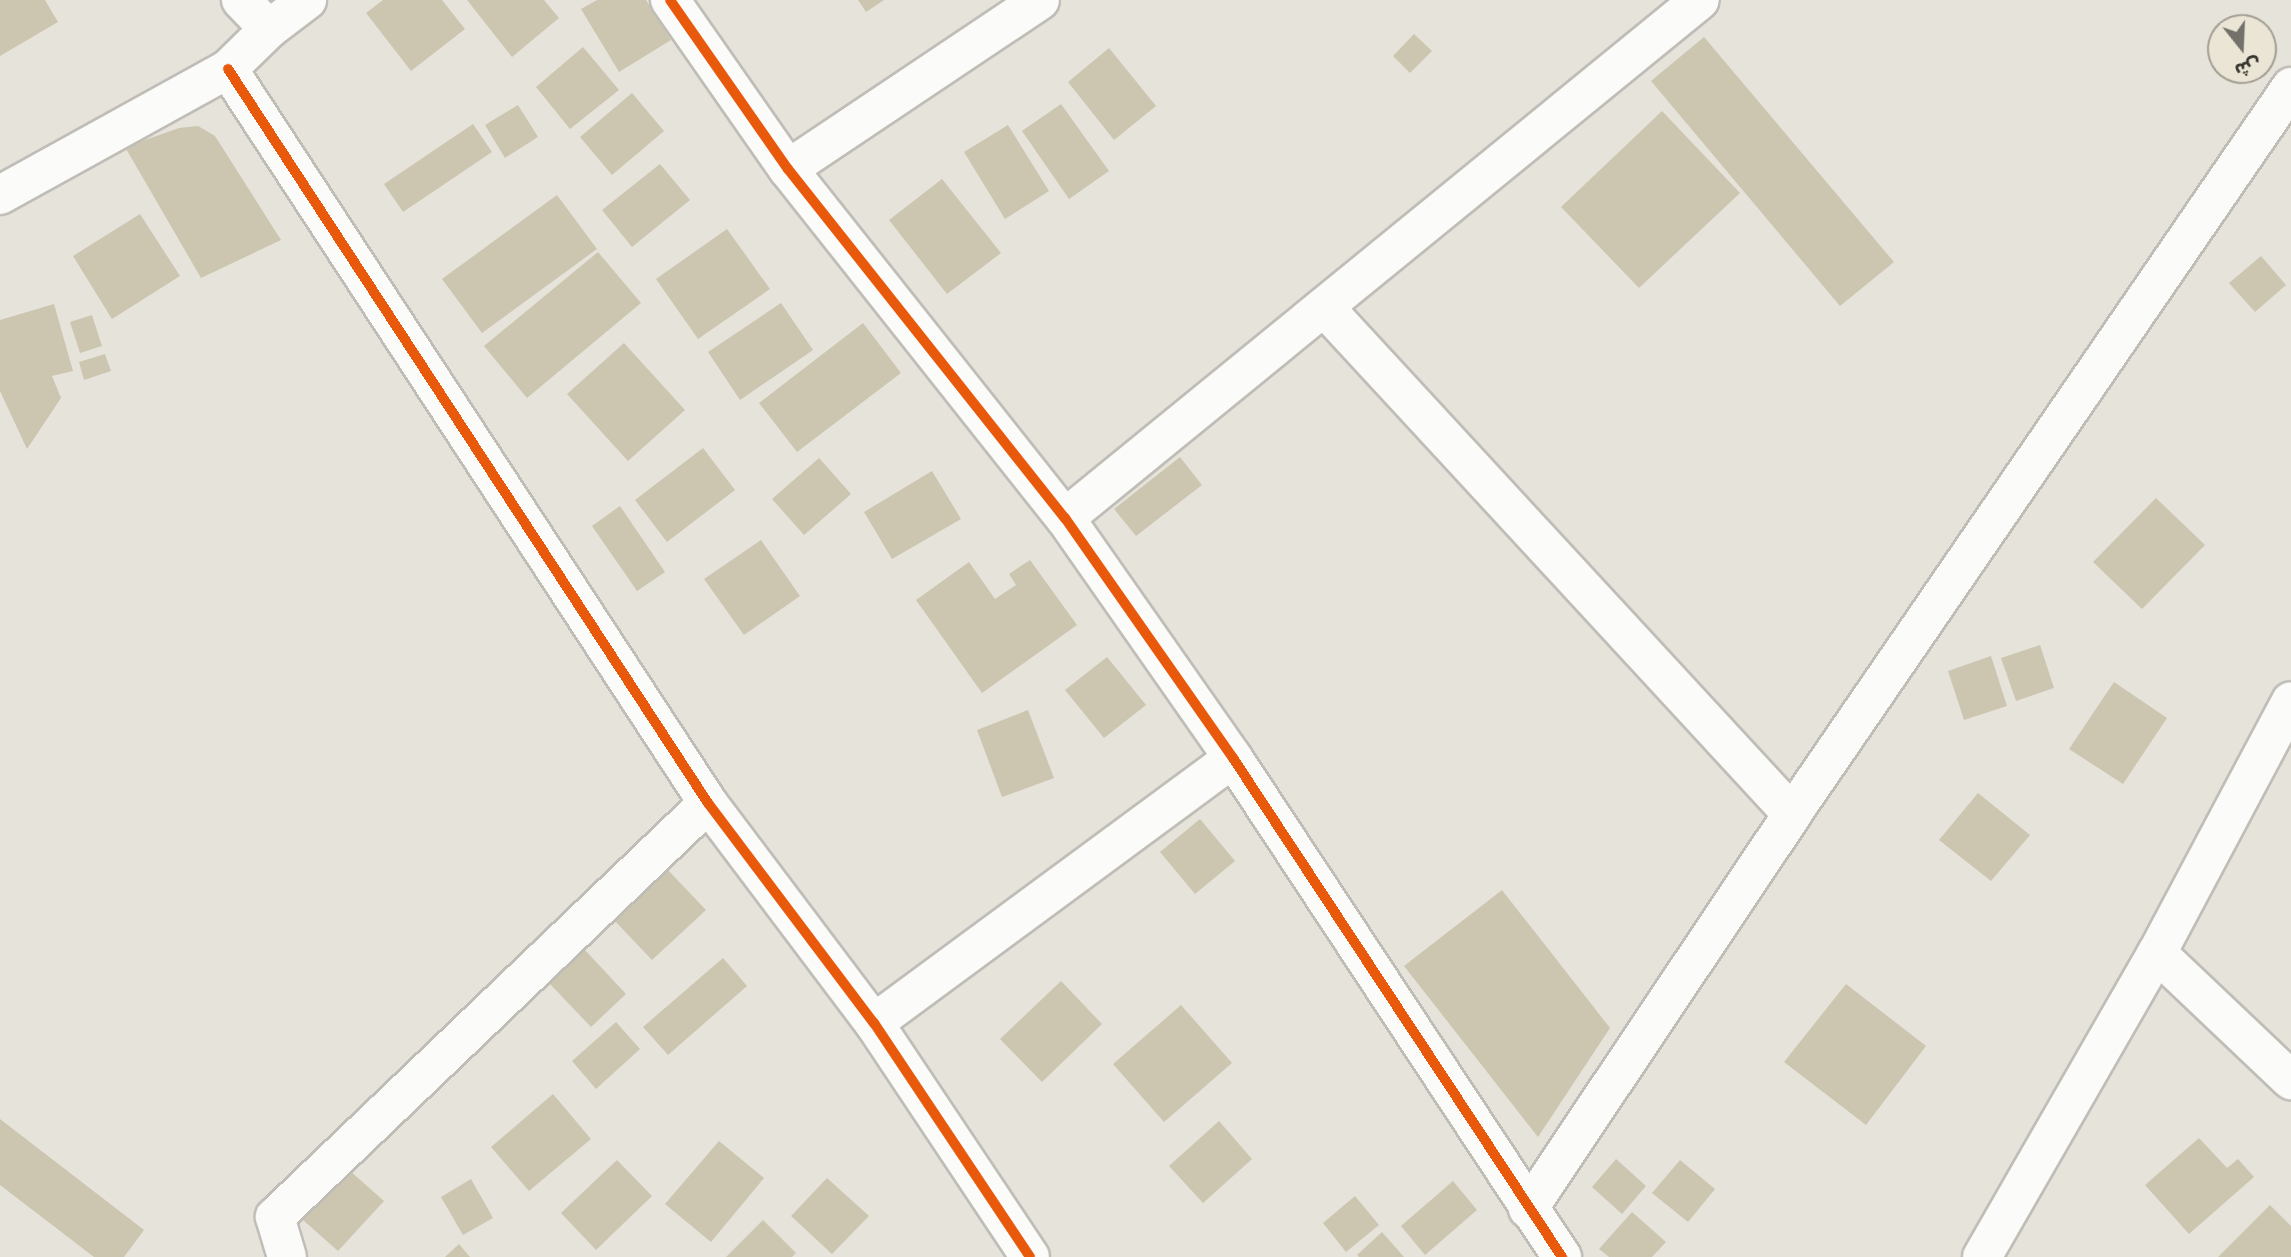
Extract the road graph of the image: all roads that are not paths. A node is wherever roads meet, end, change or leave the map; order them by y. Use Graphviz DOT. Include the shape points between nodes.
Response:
graph roads {
  1 [pos="241,0"];
  2 [pos="307,0"];
  3 [pos="670,0"];
  4 [pos="1040,0"];
  5 [pos="1700,0"];
  6 [pos="270,29"];
  7 [pos="228,69"];
  8 [pos="2291,87"];
  9 [pos="788,169"];
  10 [pos="0,195"];
  11 [pos="1324,307"];
  12 [pos="1065,518"];
  13 [pos="2291,701"];
  14 [pos="1233,758"];
  15 [pos="708,803"];
  16 [pos="1792,814"];
  17 [pos="2157,953"];
  18 [pos="874,1023"];
  19 [pos="2291,1080"];
  20 [pos="1528,1209"];
  21 [pos="287,1257"];
  22 [pos="1030,1257"];
  23 [pos="1562,1257"];
  24 [pos="1982,1257"];
  1 -- 6 [label="street"];
  2 -- 6 [label="street"];
  3 -- 9 [label="street"];
  4 -- 9 [label="street"];
  5 -- 11 [label="street"];
  6 -- 7 [label="street"];
  7 -- 10 [label="street"];
  7 -- 15 [label="street"];
  8 -- 16 [label="street"];
  9 -- 12 [label="street"];
  11 -- 12 [label="street"];
  11 -- 16 [label="street"];
  12 -- 14 [label="street"];
  13 -- 17 [label="street"];
  14 -- 18 [label="street"];
  14 -- 20 [label="street"];
  15 -- 18 [label="street"];
  15 -- 21 [label="street" via="275,1217"];
  16 -- 20 [label="street"];
  17 -- 19 [label="street"];
  17 -- 24 [label="street"];
  18 -- 22 [label="street"];
  20 -- 23 [label="street"];
}
